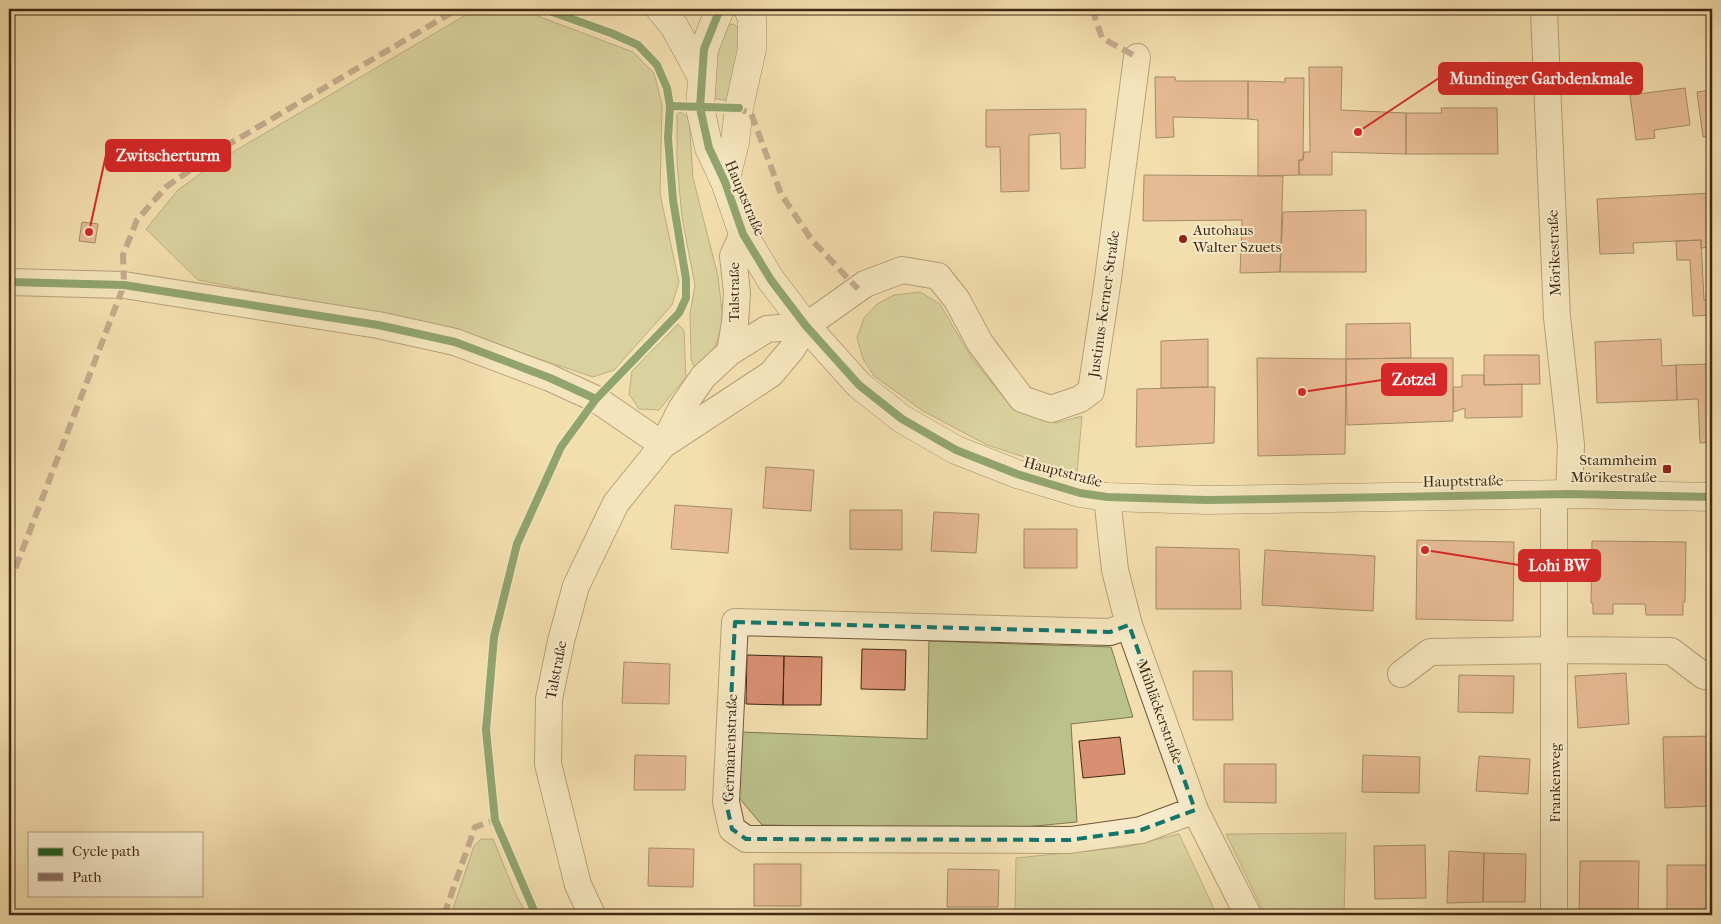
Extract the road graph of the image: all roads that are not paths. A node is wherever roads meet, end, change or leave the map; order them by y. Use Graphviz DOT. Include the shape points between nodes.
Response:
graph roads {
  1 [pos="660,9"];
  2 [pos="720,9"];
  3 [pos="748,9"];
  4 [pos="1544,12"];
  5 [pos="1137,57"];
  6 [pos="702,77"];
  7 [pos="725,182"];
  8 [pos="743,234"];
  9 [pos="9,282"];
  10 [pos="806,326"];
  11 [pos="730,352"];
  12 [pos="663,445"];
  13 [pos="1562,494"];
  14 [pos="1107,497"];
  15 [pos="1712,497"];
  16 [pos="1129,625"];
  17 [pos="1555,650"];
  18 [pos="1401,674"];
  19 [pos="1704,676"];
  20 [pos="1195,810"];
  21 [pos="592,915"];
  22 [pos="1248,915"];
  23 [pos="1554,915"];
  1 -- 6 [label="street" via="674,26"];
  2 -- 6 [label="street, Hauptstraße" via="704,49"];
  3 -- 7 [label="street, Hauptstraße" via="752,19 752,49"];
  4 -- 13 [label="street, Mörikestraße" via="1557,317 1571,445"];
  5 -- 10 [label="street, Justinus-Kerner-Straße" via="1091,392 1051,409 1022,399 980,343 957,300 938,276 902,270 865,284"];
  6 -- 7 [label="street, Hauptstraße" via="700,108 709,148"];
  7 -- 8 [label="street, Hauptstraße"];
  8 -- 10 [label="street, Hauptstraße" via="771,280"];
  8 -- 11 [label="street, Talstraße" via="734,256 737,293"];
  9 -- 12 [label="street" via="124,285 378,325 455,342 596,399"];
  10 -- 11 [label="street, Talstraße" via="767,329"];
  10 -- 12 [label="street, Talstraße" via="771,374"];
  10 -- 14 [label="street, Hauptstraße" via="859,385 902,419 956,450 1017,474 1080,493"];
  11 -- 12 [label="street, Talstraße" via="703,377 681,409"];
  12 -- 21 [label="street, Talstraße" via="616,503 576,586 549,699 548,764 578,885"];
  13 -- 14 [label="street, Hauptstraße" via="1207,500"];
  13 -- 15 [label="street, Hauptstraße"];
  13 -- 17 [label="street, Frankenweg"];
  14 -- 16 [label="street, Mühläckerstraße" via="1115,570"];
  16 -- 20 [label="street, Mühläckerstraße"];
  16 -- 20 [label="street, Germanenstraße" via="1102,632 735,622 726,802 732,829 746,839 1070,840 1141,830"];
  17 -- 18 [label="street" via="1430,652"];
  17 -- 19 [label="street" via="1671,651"];
  17 -- 23 [label="street, Frankenweg"];
  20 -- 22 [label="street, Mühläckerstraße"];
}
